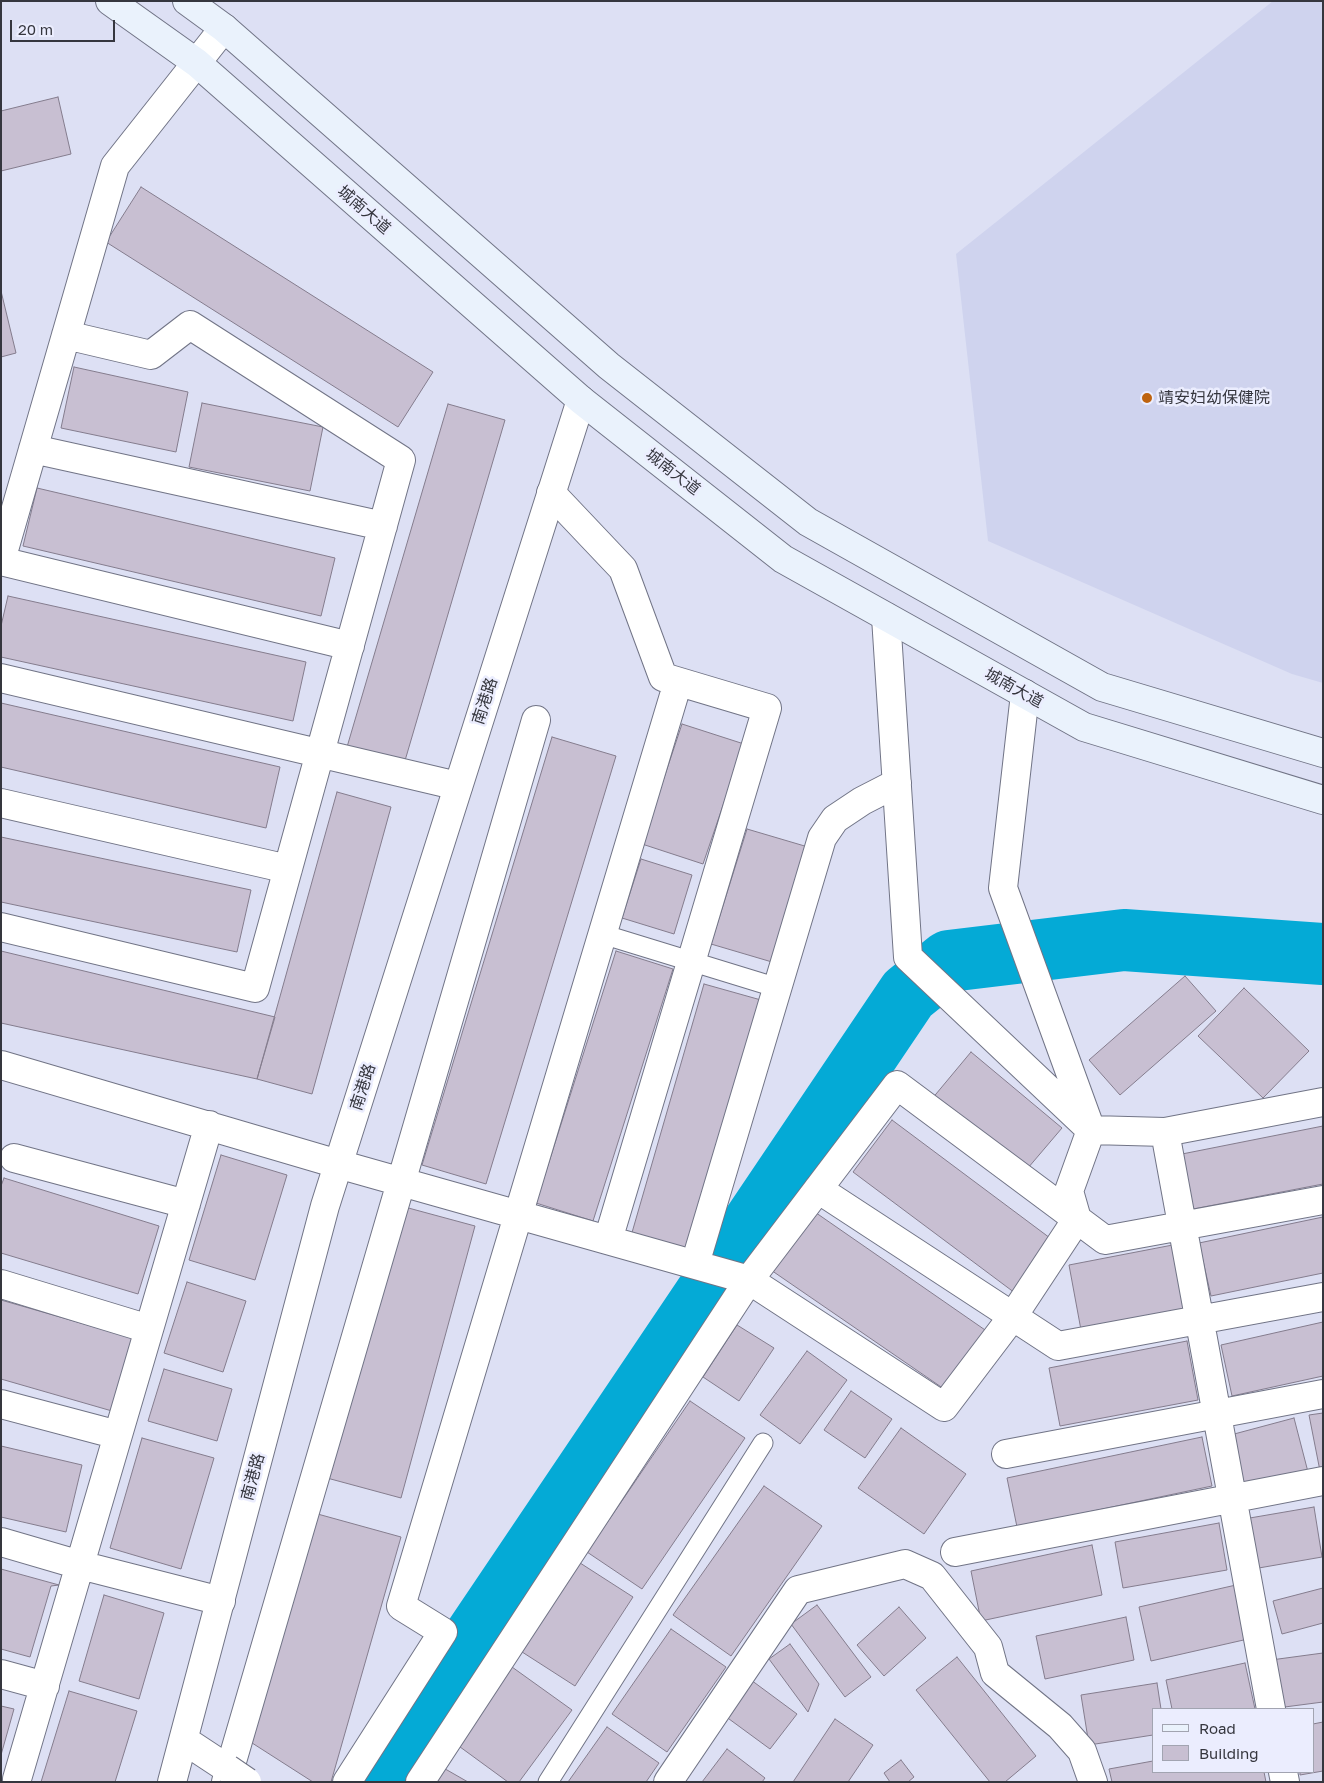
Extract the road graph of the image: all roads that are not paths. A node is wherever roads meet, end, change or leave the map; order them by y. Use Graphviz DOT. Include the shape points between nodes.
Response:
graph roads {
  1 [pos="110,1"];
  2 [pos="187,1"];
  3 [pos="224,28"];
  4 [pos="197,63"];
  5 [pos="66,335"];
  6 [pos="580,400"];
  7 [pos="33,450"];
  8 [pos="551,493"];
  9 [pos="383,526"];
  10 [pos="1,561"];
  11 [pos="886,617"];
  12 [pos="350,646"];
  13 [pos="1,678"];
  14 [pos="678,682"];
  15 [pos="1025,694"];
  16 [pos="536,720"];
  17 [pos="320,753"];
  18 [pos="1323,753"];
  19 [pos="897,782"];
  20 [pos="458,786"];
  21 [pos="1323,800"];
  22 [pos="1,803"];
  23 [pos="288,868"];
  24 [pos="1,927"];
  25 [pos="602,934"];
  26 [pos="691,962"];
  27 [pos="778,988"];
  28 [pos="1,1065"];
  29 [pos="1323,1102"];
  30 [pos="209,1125"];
  31 [pos="1091,1130"];
  32 [pos="1165,1132"];
  33 [pos="14,1158"];
  34 [pos="338,1164"];
  35 [pos="401,1181"];
  36 [pos="818,1189"];
  37 [pos="1323,1200"];
  38 [pos="186,1204"];
  39 [pos="518,1214"];
  40 [pos="1077,1219"];
  41 [pos="1182,1226"];
  42 [pos="608,1240"];
  43 [pos="695,1264"];
  44 [pos="749,1280"];
  45 [pos="1,1284"];
  46 [pos="1323,1297"];
  47 [pos="1013,1316"];
  48 [pos="1200,1320"];
  49 [pos="149,1329"];
  50 [pos="1323,1394"];
  51 [pos="1,1404"];
  52 [pos="1217,1414"];
  53 [pos="118,1435"];
  54 [pos="763,1443"];
  55 [pos="1006,1454"];
  56 [pos="1323,1480"];
  57 [pos="1232,1498"];
  58 [pos="1,1542"];
  59 [pos="955,1552"];
  60 [pos="80,1565"];
  61 [pos="221,1601"];
  62 [pos="1,1674"];
  63 [pos="45,1686"];
  64 [pos="1271,1708"];
  65 [pos="184,1740"];
  66 [pos="233,1778"];
  67 [pos="17,1779"];
  68 [pos="172,1782"];
  69 [pos="347,1782"];
  70 [pos="420,1782"];
  71 [pos="548,1782"];
  72 [pos="668,1782"];
  73 [pos="1093,1782"];
  1 -- 4 [label="main road, 城南大道"];
  2 -- 3 [label="main road"];
  3 -- 4 [label="street"];
  3 -- 18 [label="main road" via="609,366 808,522 1102,687"];
  4 -- 5 [label="street" via="115,166"];
  4 -- 6 [label="main road, 城南大道"];
  5 -- 7 [label="street"];
  5 -- 9 [label="street" via="151,356 190,325 401,460"];
  6 -- 8 [label="street, 南港路"];
  6 -- 11 [label="main road, 城南大道" via="783,559"];
  7 -- 9 [label="street"];
  7 -- 10 [label="street"];
  8 -- 14 [label="street" via="623,569 662,677"];
  8 -- 20 [label="street, 南港路"];
  9 -- 12 [label="street"];
  10 -- 12 [label="street"];
  11 -- 15 [label="main road, 城南大道"];
  11 -- 19 [label="street"];
  12 -- 17 [label="street"];
  13 -- 17 [label="street"];
  14 -- 25 [label="street"];
  14 -- 26 [label="street" via="768,708"];
  15 -- 21 [label="main road, 城南大道" via="1084,727"];
  15 -- 31 [label="street" via="1003,888"];
  16 -- 35 [label="street"];
  17 -- 20 [label="street"];
  17 -- 23 [label="street"];
  19 -- 27 [label="street" via="835,819 822,838"];
  19 -- 31 [label="street" via="908,957"];
  20 -- 34 [label="street, 南港路"];
  22 -- 23 [label="street"];
  23 -- 24 [label="street" via="255,988"];
  25 -- 26 [label="lane"];
  25 -- 39 [label="street"];
  26 -- 27 [label="lane"];
  26 -- 42 [label="street"];
  27 -- 43 [label="street"];
  28 -- 30 [label="street"];
  29 -- 32 [label="street"];
  30 -- 34 [label="street"];
  30 -- 38 [label="street"];
  31 -- 32 [label="street"];
  31 -- 40 [label="street" via="1069,1191"];
  32 -- 41 [label="street"];
  33 -- 38 [label="street"];
  34 -- 35 [label="street"];
  34 -- 61 [label="street, 南港路"];
  35 -- 39 [label="street"];
  35 -- 66 [label="street"];
  36 -- 40 [label="street" via="897,1085"];
  36 -- 44 [label="street"];
  36 -- 47 [label="street"];
  37 -- 41 [label="street"];
  38 -- 49 [label="street"];
  39 -- 42 [label="street"];
  39 -- 69 [label="street" via="401,1606 443,1632"];
  40 -- 41 [label="street" via="1105,1240"];
  40 -- 47 [label="street"];
  41 -- 48 [label="street"];
  42 -- 43 [label="street"];
  43 -- 44 [label="street"];
  44 -- 47 [label="street" via="944,1407"];
  44 -- 70 [label="street"];
  45 -- 49 [label="street"];
  46 -- 48 [label="street"];
  47 -- 48 [label="street" via="1058,1346"];
  48 -- 52 [label="street"];
  49 -- 53 [label="street"];
  50 -- 52 [label="street"];
  51 -- 53 [label="street"];
  52 -- 55 [label="street"];
  52 -- 57 [label="street"];
  53 -- 60 [label="street"];
  54 -- 71 [label="lane"];
  56 -- 57 [label="street"];
  57 -- 59 [label="street"];
  57 -- 64 [label="street"];
  58 -- 60 [label="street"];
  60 -- 61 [label="street"];
  60 -- 63 [label="street"];
  61 -- 65 [label="street, 南港路"];
  62 -- 63 [label="street"];
  63 -- 67 [label="street"];
  65 -- 66 [label="street"];
  65 -- 68 [label="street, 南港路"];
  72 -- 73 [label="street" via="798,1590 905,1564 932,1576 988,1647 995,1672 1060,1726 1082,1751"];
}
